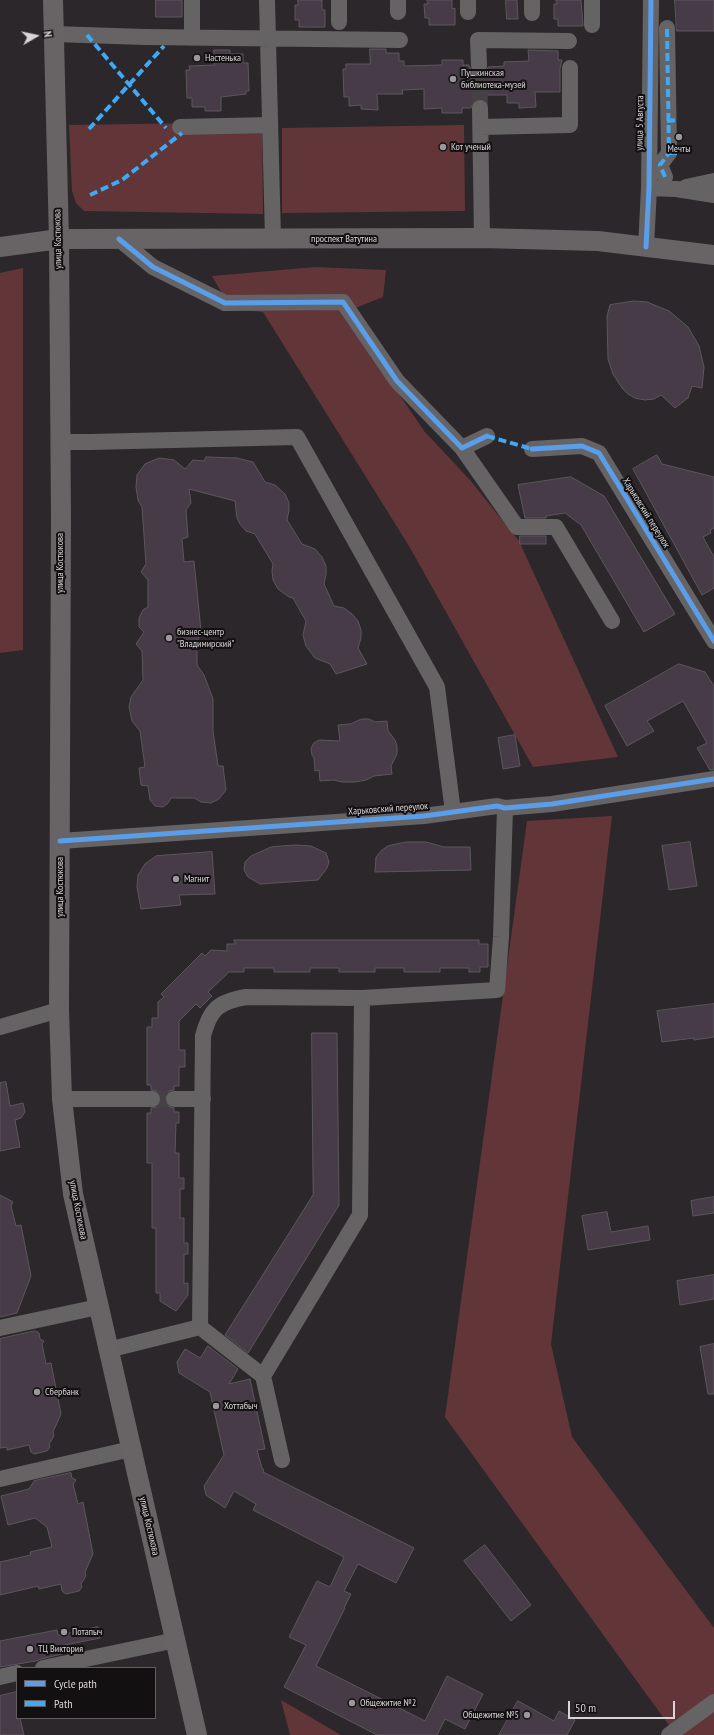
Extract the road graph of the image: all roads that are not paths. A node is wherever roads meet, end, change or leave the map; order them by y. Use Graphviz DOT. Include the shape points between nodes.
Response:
graph roads {
  1 [pos="53,0"];
  2 [pos="192,0"];
  3 [pos="267,0"];
  4 [pos="339,0"];
  5 [pos="592,0"];
  6 [pos="651,0"];
  7 [pos="339,22"];
  8 [pos="592,25"];
  9 [pos="667,28"];
  10 [pos="54,34"];
  11 [pos="192,38"];
  12 [pos="268,38"];
  13 [pos="400,40"];
  14 [pos="569,41"];
  15 [pos="479,65"];
  16 [pos="570,68"];
  17 [pos="480,108"];
  18 [pos="270,125"];
  19 [pos="180,127"];
  20 [pos="481,127"];
  21 [pos="666,163"];
  22 [pos="714,181"];
  23 [pos="649,188"];
  24 [pos="676,189"];
  25 [pos="714,195"];
  26 [pos="482,238"];
  27 [pos="59,239"];
  28 [pos="119,239"];
  29 [pos="273,239"];
  30 [pos="0,247"];
  31 [pos="646,247"];
  32 [pos="688,252"];
  33 [pos="714,255"];
  34 [pos="714,261"];
  35 [pos="487,436"];
  36 [pos="60,442"];
  37 [pos="462,448"];
  38 [pos="532,449"];
  39 [pos="612,621"];
  40 [pos="714,641"];
  41 [pos="714,779"];
  42 [pos="505,808"];
  43 [pos="453,812"];
  44 [pos="60,841"];
  45 [pos="362,998"];
  46 [pos="59,1010"];
  47 [pos="0,1027"];
  48 [pos="152,1099"];
  49 [pos="174,1099"];
  50 [pos="202,1099"];
  51 [pos="62,1100"];
  52 [pos="98,1307"];
  53 [pos="0,1328"];
  54 [pos="200,1328"];
  55 [pos="108,1350"];
  56 [pos="263,1376"];
  57 [pos="131,1449"];
  58 [pos="282,1460"];
  59 [pos="0,1479"];
  60 [pos="176,1640"];
  61 [pos="48,1667"];
  62 [pos="16,1673"];
  63 [pos="0,1677"];
  64 [pos="714,1702"];
  65 [pos="197,1735"];
  66 [pos="669,1735"];
  1 -- 10 [label="main road, улица Костюкова"];
  2 -- 11 [label="street"];
  3 -- 12 [label="street"];
  4 -- 7 [label="street"];
  5 -- 8 [label="street"];
  6 -- 23 [label="street, улица 5 Августа"];
  9 -- 21 [label="street" via="672,120"];
  10 -- 11 [label="street"];
  10 -- 27 [label="main road, улица Костюкова"];
  11 -- 12 [label="street"];
  12 -- 13 [label="street"];
  12 -- 18 [label="street"];
  14 -- 15 [label="street" via="478,40"];
  16 -- 20 [label="street" via="570,125"];
  17 -- 20 [label="street"];
  18 -- 19 [label="street"];
  18 -- 29 [label="street"];
  20 -- 26 [label="street"];
  22 -- 24 [label="street"];
  23 -- 24 [label="street"];
  23 -- 31 [label="street, улица 5 Августа"];
  24 -- 25 [label="street"];
  26 -- 29 [label="main road, проспект Ватутина"];
  26 -- 31 [label="main road, проспект Ватутина" via="598,241"];
  27 -- 28 [label="main road, проспект Ватутина"];
  27 -- 30 [label="main road, проспект Ватутина"];
  27 -- 36 [label="main road, улица Костюкова"];
  28 -- 29 [label="main road, проспект Ватутина"];
  28 -- 37 [label="street" via="153,267 225,303 343,302 397,381"];
  31 -- 32 [label="main road, проспект Ватутина"];
  32 -- 33 [label="main road, проспект Ватутина"];
  32 -- 34 [label="main road, проспект Ватутина"];
  35 -- 37 [label="street"];
  36 -- 43 [label="street" via="297,437 437,687"];
  36 -- 44 [label="main road, улица Костюкова"];
  37 -- 39 [label="street" via="517,527 556,527"];
  38 -- 40 [label="street, Харьковский переулок" via="582,446 599,453"];
  41 -- 42 [label="street, Харьковский переулок" via="570,802"];
  42 -- 43 [label="street, Харьковский переулок" via="497,806"];
  42 -- 45 [label="street" via="497,990"];
  43 -- 44 [label="street, Харьковский переулок"];
  44 -- 46 [label="main road, улица Костюкова"];
  45 -- 50 [label="street" via="246,997 230,1000 216,1008 207,1021 203,1036"];
  45 -- 56 [label="street" via="360,1215"];
  46 -- 47 [label="street"];
  46 -- 51 [label="main road, улица Костюкова"];
  48 -- 51 [label="street"];
  49 -- 50 [label="street"];
  50 -- 54 [label="street"];
  51 -- 52 [label="main road, улица Костюкова" via="73,1194"];
  52 -- 53 [label="street"];
  52 -- 55 [label="main road, улица Костюкова"];
  54 -- 55 [label="street"];
  54 -- 56 [label="street"];
  55 -- 57 [label="main road, улица Костюкова"];
  56 -- 58 [label="street"];
  57 -- 59 [label="street"];
  57 -- 60 [label="main road, улица Костюкова"];
  60 -- 61 [label="street"];
  60 -- 65 [label="main road, улица Костюкова"];
  62 -- 63 [label="street"];
  64 -- 66 [label="street"];
}
